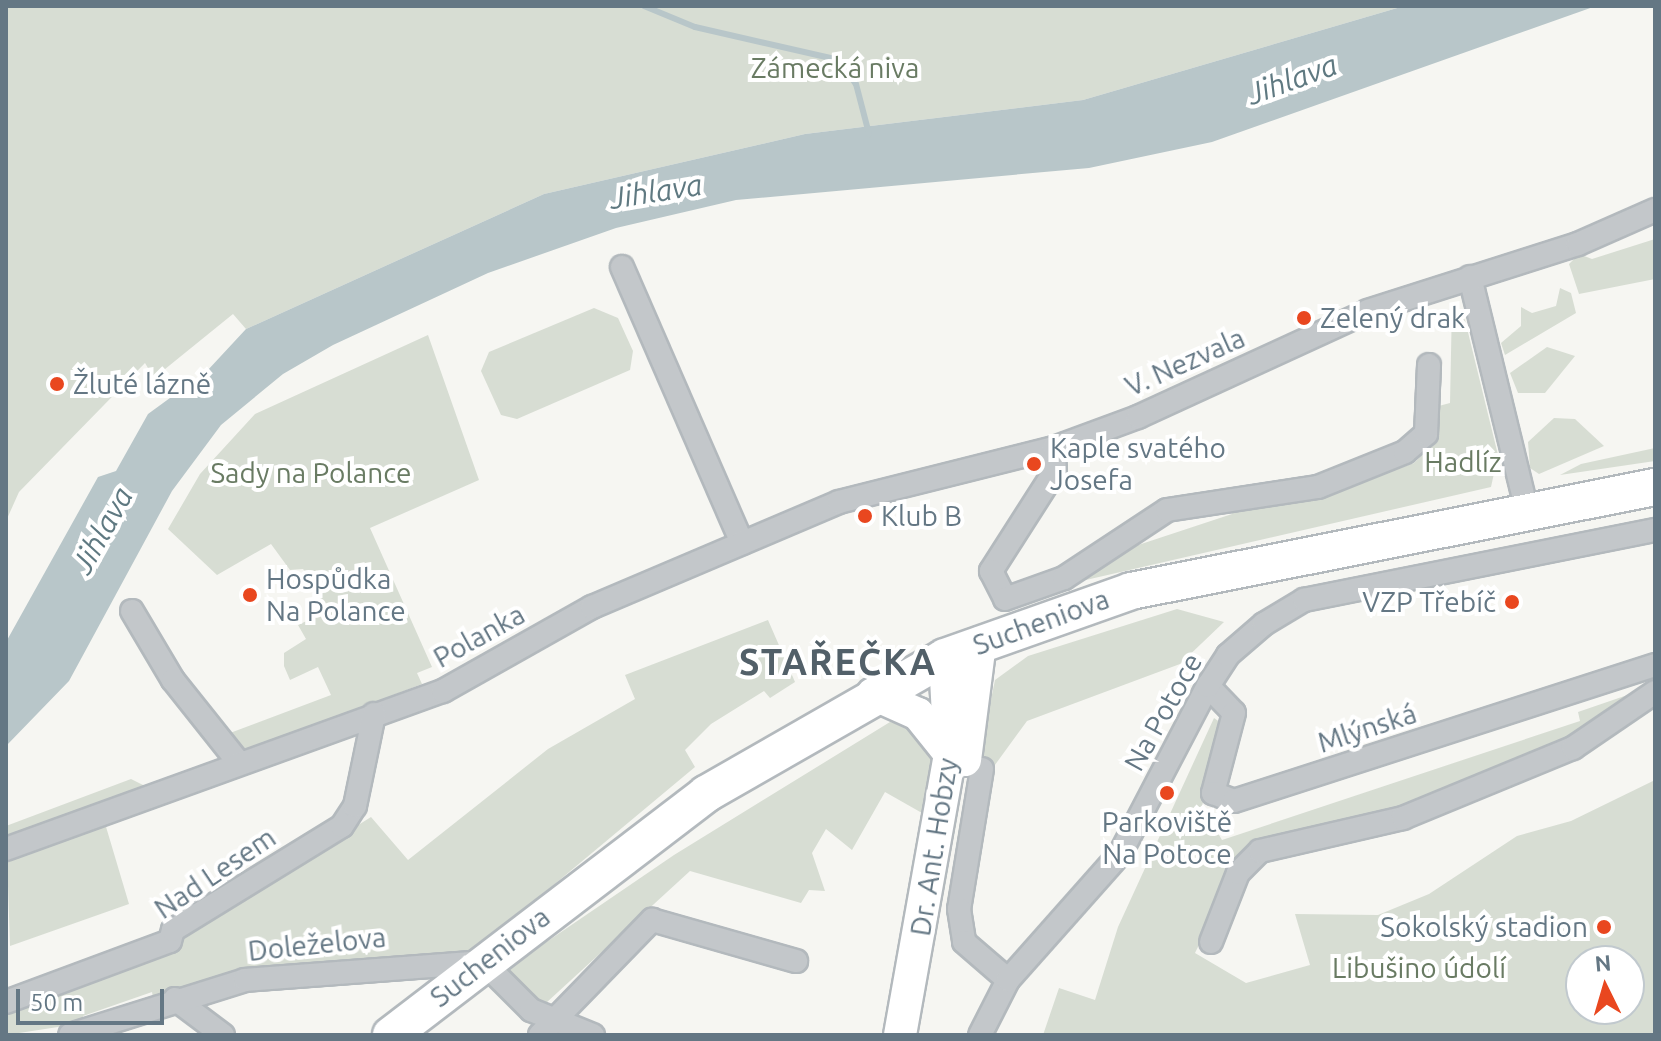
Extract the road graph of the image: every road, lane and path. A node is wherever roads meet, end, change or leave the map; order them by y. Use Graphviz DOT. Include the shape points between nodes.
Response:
graph roads {
  1 [pos="1655,210"];
  2 [pos="622,267"];
  3 [pos="1470,277"];
  4 [pos="1429,365"];
  5 [pos="1054,448"];
  6 [pos="1655,487"];
  7 [pos="1527,511"];
  8 [pos="1648,532"];
  9 [pos="742,543"];
  10 [pos="132,611"];
  11 [pos="980,643"];
  12 [pos="945,657"];
  13 [pos="1655,665"];
  14 [pos="1208,686"];
  15 [pos="1655,692"];
  16 [pos="873,694"];
  17 [pos="374,714"];
  18 [pos="950,754"];
  19 [pos="239,763"];
  20 [pos="982,769"];
  21 [pos="6,849"];
  22 [pos="929,901"];
  23 [pos="1211,942"];
  24 [pos="796,961"];
  25 [pos="483,962"];
  26 [pos="1008,980"];
  27 [pos="175,999"];
  28 [pos="6,1002"];
  29 [pos="546,1031"];
  30 [pos="70,1035"];
  31 [pos="223,1035"];
  32 [pos="391,1035"];
  33 [pos="593,1035"];
  34 [pos="900,1035"];
  35 [pos="980,1035"];
  1 -- 3 [label="street, V. Nezvala"];
  2 -- 9 [label="street"];
  3 -- 5 [label="street, V. Nezvala" via="1368,311 1138,417"];
  3 -- 7 [label="street"];
  4 -- 5 [label="street" via="1426,434 1405,452 1318,487 1167,510 1064,578 1005,599 991,571 1055,471"];
  5 -- 9 [label="street, Polanka" via="871,490"];
  6 -- 7 [label="main road, Sucheniova"];
  7 -- 11 [label="main road, Sucheniova" via="1131,591"];
  8 -- 14 [label="street, Na Potoce" via="1304,600 1228,655"];
  9 -- 17 [label="street, Polanka" via="592,607 443,691"];
  10 -- 19 [label="street" via="173,680"];
  11 -- 12 [label="main road, Sucheniova"];
  11 -- 22 [label="main road" via="949,862"];
  12 -- 16 [label="main road, Sucheniova"];
  12 -- 18 [label="main road, Dr. Ant. Hobzy"];
  13 -- 14 [label="street, Mlýnská" via="1226,802 1213,793 1234,713"];
  14 -- 26 [label="street, Na Potoce" via="1120,854"];
  15 -- 23 [label="street" via="1573,748 1403,818 1260,851 1238,873"];
  16 -- 18 [label="main road" via="918,714"];
  16 -- 25 [label="main road, Sucheniova" via="706,794"];
  17 -- 19 [label="street, Polanka"];
  17 -- 28 [label="street, Nad Lesem" via="355,806 342,826 173,930 170,941"];
  18 -- 22 [label="main road, Dr. Ant. Hobzy"];
  19 -- 21 [label="street, Polanka"];
  20 -- 26 [label="street, Dr. Ant. Hobzy" via="959,909 964,942"];
  22 -- 34 [label="main road, Dr. Ant. Hobzy"];
  24 -- 29 [label="street" via="652,920"];
  25 -- 27 [label="street, Doleželova" via="245,980"];
  25 -- 29 [label="street"];
  25 -- 32 [label="main road, Sucheniova"];
  26 -- 35 [label="street, Na Potoce"];
  27 -- 30 [label="street, Doleželova"];
  27 -- 31 [label="street"];
  29 -- 33 [label="street"];
}
